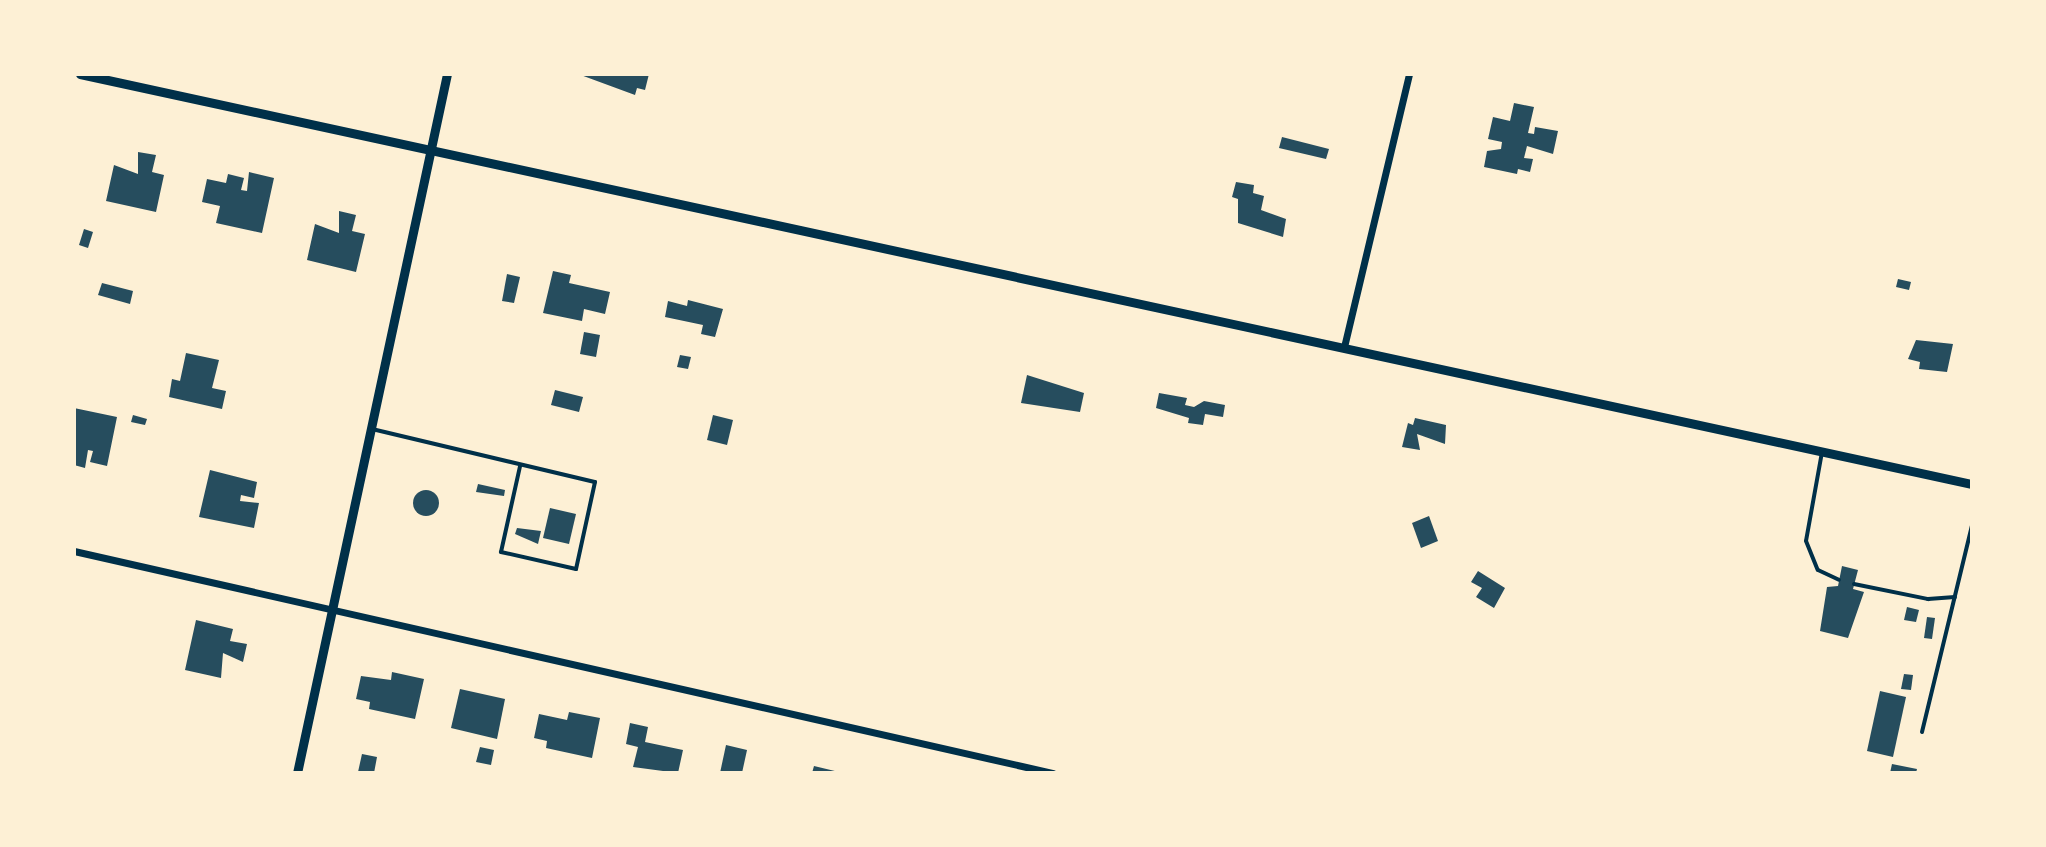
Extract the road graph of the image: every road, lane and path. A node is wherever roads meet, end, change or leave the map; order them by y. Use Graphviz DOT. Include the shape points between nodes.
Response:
graph roads {
  1 [pos="80,74"];
  2 [pos="447,74"];
  3 [pos="1409,74"];
  4 [pos="431,149"];
  5 [pos="1344,347"];
  6 [pos="369,429"];
  7 [pos="1822,452"];
  8 [pos="520,466"];
  9 [pos="1972,484"];
  10 [pos="1972,526"];
  11 [pos="74,551"];
  12 [pos="1839,580"];
  13 [pos="1854,584"];
  14 [pos="1955,597"];
  15 [pos="331,609"];
  16 [pos="1922,732"];
  17 [pos="297,773"];
  18 [pos="1053,773"];
  1 -- 4 [label="street"];
  2 -- 4 [label="street"];
  3 -- 5 [label="street"];
  4 -- 5 [label="street"];
  4 -- 6 [label="street"];
  5 -- 7 [label="street"];
  6 -- 8 [label="lane"];
  6 -- 15 [label="street"];
  7 -- 9 [label="street"];
  7 -- 12 [label="lane" via="1806,541 1818,570"];
  8 -- 8 [label="lane" via="595,482 576,569 501,552"];
  10 -- 14 [label="lane"];
  11 -- 15 [label="street"];
  13 -- 14 [label="lane" via="1928,599"];
  14 -- 16 [label="lane"];
  15 -- 17 [label="street"];
  15 -- 18 [label="street"];
}
